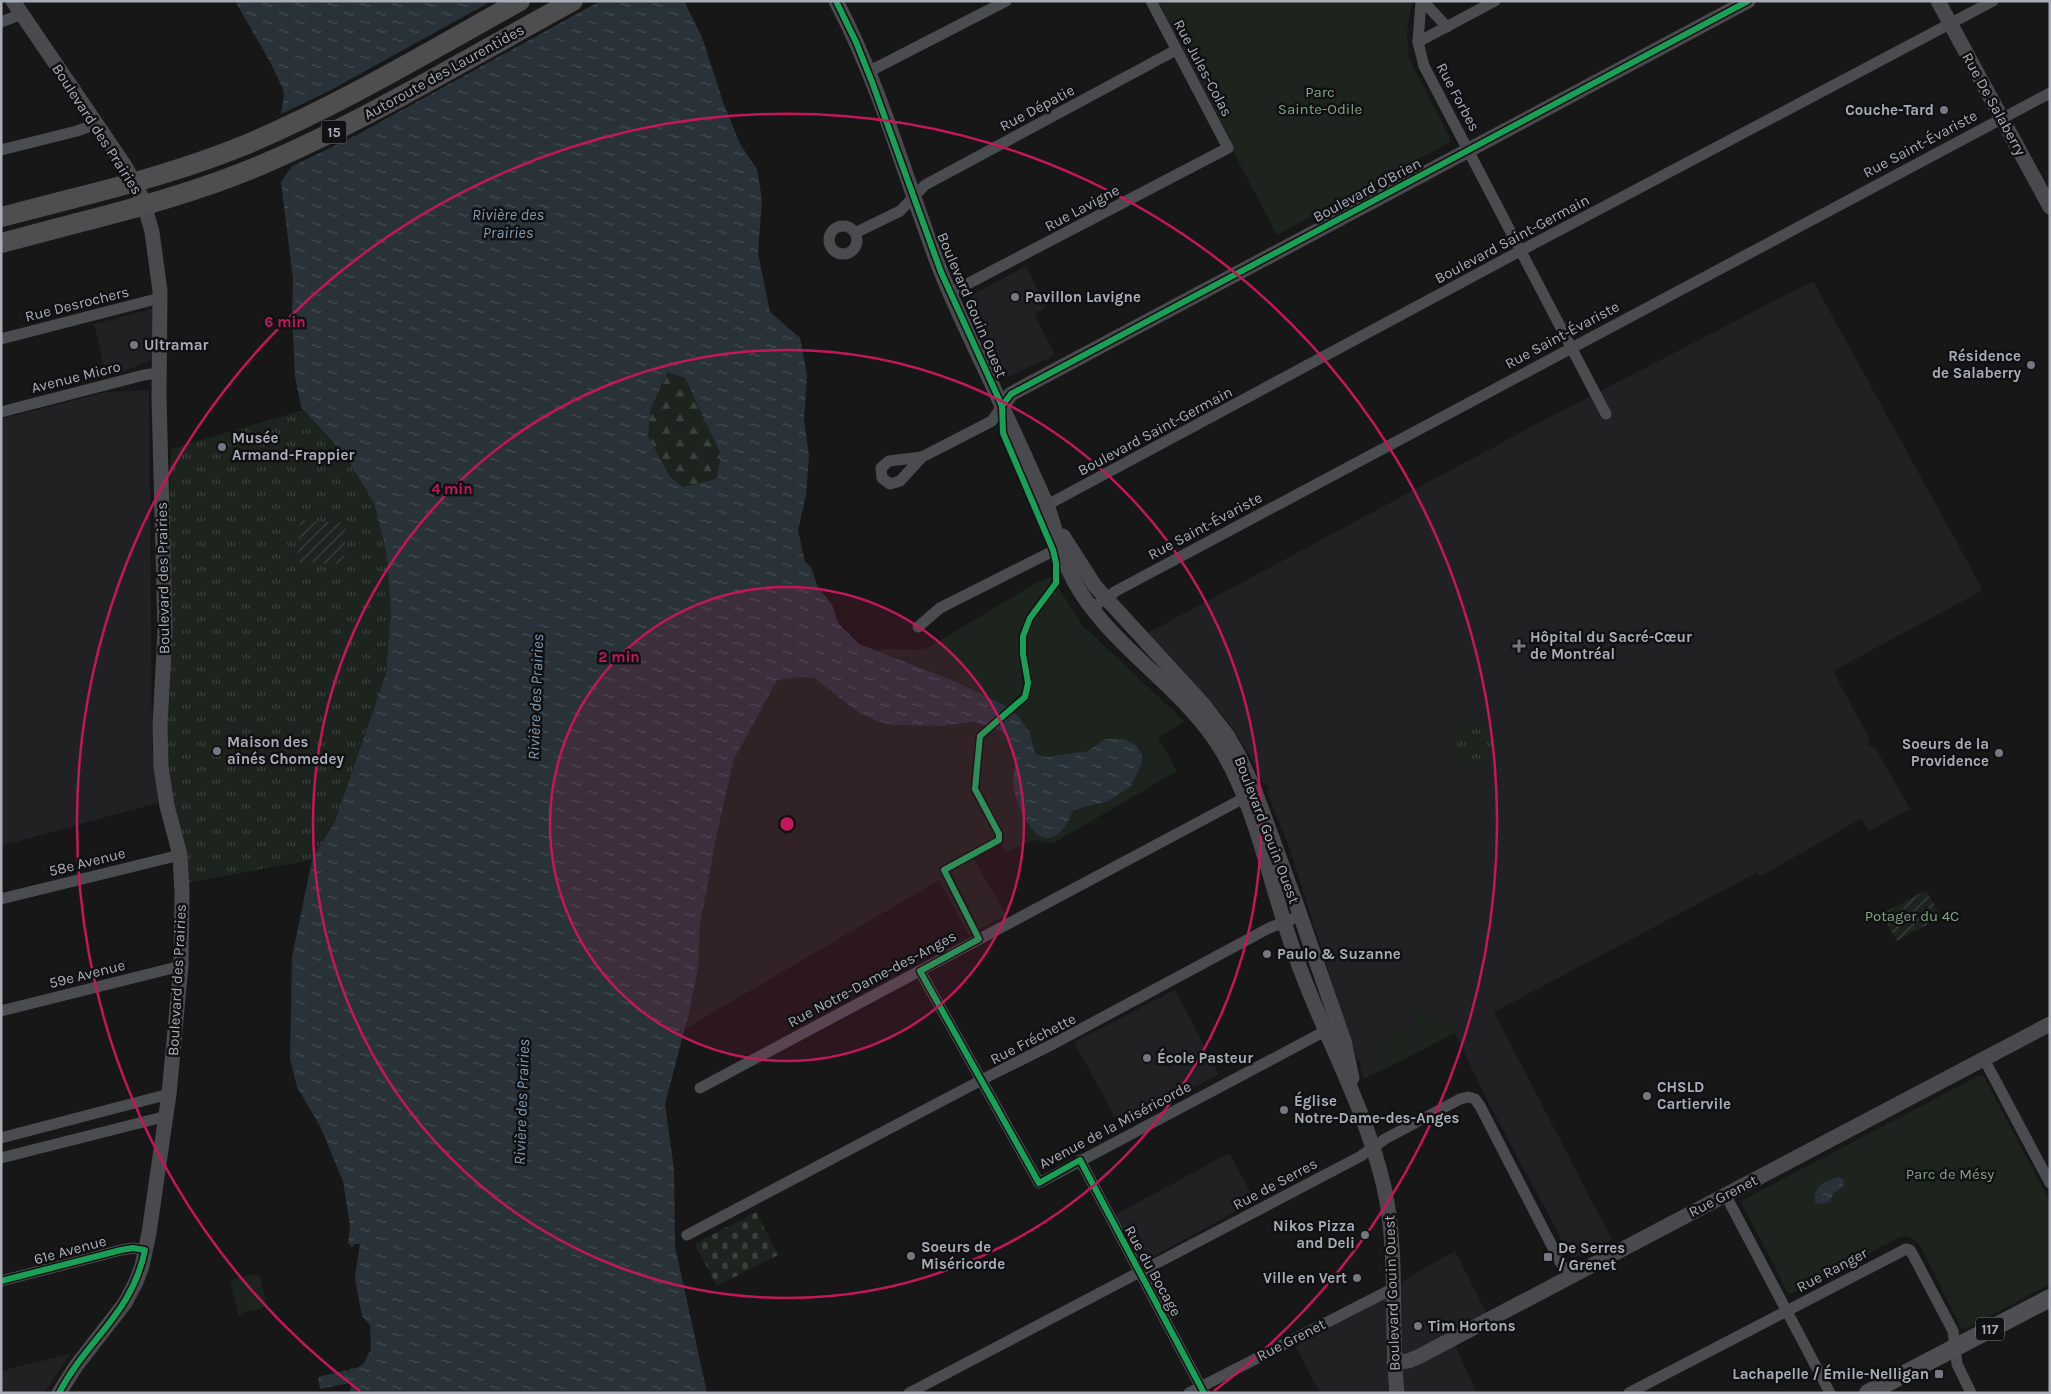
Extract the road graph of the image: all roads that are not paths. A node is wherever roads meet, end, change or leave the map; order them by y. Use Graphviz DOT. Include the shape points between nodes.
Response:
graph roads {
  1 [pos="13,1"];
  2 [pos="520,1"];
  3 [pos="573,1"];
  4 [pos="836,1"];
  5 [pos="1006,1"];
  6 [pos="1151,1"];
  7 [pos="1422,1"];
  8 [pos="1496,1"];
  9 [pos="1748,1"];
  10 [pos="1938,1"];
  11 [pos="1993,1"];
  12 [pos="22,14"];
  13 [pos="1,22"];
  14 [pos="1950,24"];
  15 [pos="1447,27"];
  16 [pos="1418,42"];
  17 [pos="1176,50"];
  18 [pos="868,72"];
  19 [pos="2050,93"];
  20 [pos="2001,118"];
  21 [pos="96,124"];
  22 [pos="1228,148"];
  23 [pos="1,150"];
  24 [pos="1469,150"];
  25 [pos="914,197"];
  26 [pos="2050,206"];
  27 [pos="1,217"];
  28 [pos="855,234"];
  29 [pos="1,243"];
  30 [pos="1522,250"];
  31 [pos="950,293"];
  32 [pos="160,298"];
  33 [pos="1,339"];
  34 [pos="1572,346"];
  35 [pos="159,373"];
  36 [pos="1002,406"];
  37 [pos="1,412"];
  38 [pos="1606,414"];
  39 [pos="922,457"];
  40 [pos="1049,511"];
  41 [pos="1064,545"];
  42 [pos="1105,598"];
  43 [pos="1092,608"];
  44 [pos="918,627"];
  45 [pos="1244,798"];
  46 [pos="180,855"];
  47 [pos="1,899"];
  48 [pos="1300,916"];
  49 [pos="1284,922"];
  50 [pos="181,966"];
  51 [pos="920,971"];
  52 [pos="1,1011"];
  53 [pos="2050,1024"];
  54 [pos="1332,1028"];
  55 [pos="1984,1059"];
  56 [pos="981,1080"];
  57 [pos="700,1088"];
  58 [pos="170,1094"];
  59 [pos="167,1116"];
  60 [pos="1,1138"];
  61 [pos="1373,1148"];
  62 [pos="1,1158"];
  63 [pos="1080,1160"];
  64 [pos="2045,1163"];
  65 [pos="2050,1183"];
  66 [pos="1726,1194"];
  67 [pos="687,1235"];
  68 [pos="146,1250"];
  69 [pos="1141,1271"];
  70 [pos="1568,1277"];
  71 [pos="1,1281"];
  72 [pos="1394,1288"];
  73 [pos="2050,1298"];
  74 [pos="1786,1311"];
  75 [pos="1955,1347"];
  76 [pos="1394,1362"];
  77 [pos="1202,1390"];
  78 [pos="59,1393"];
  79 [pos="909,1393"];
  80 [pos="1189,1393"];
  81 [pos="1397,1393"];
  82 [pos="1629,1393"];
  83 [pos="1830,1393"];
  84 [pos="1868,1393"];
  85 [pos="1971,1393"];
  1 -- 12 [label="street, Boulevard des Prairies"];
  2 -- 27 [label="highway, Autoroute des Laurentides / 15, bridge" via="275,132 166,173"];
  3 -- 29 [label="highway, Autoroute des Laurentides / 15, bridge" via="288,154 203,187"];
  4 -- 18 [label="street, Boulevard Gouin Ouest"];
  5 -- 18 [label="street"];
  6 -- 17 [label="street, Rue Jules-Colas"];
  7 -- 15 [label="street, Rue Forbes"];
  7 -- 16 [label="street, Rue Forbes"];
  8 -- 15 [label="street"];
  9 -- 24 [label="street, Boulevard O'Brien"];
  10 -- 14 [label="street, Rue De Salaberry"];
  11 -- 14 [label="street, Boulevard Saint-Germain"];
  12 -- 13 [label="street"];
  12 -- 21 [label="street, Boulevard des Prairies"];
  14 -- 20 [label="street, Rue De Salaberry"];
  14 -- 30 [label="street, Boulevard Saint-Germain"];
  15 -- 16 [label="street"];
  16 -- 24 [label="street, Rue Forbes" via="1424,66"];
  17 -- 22 [label="street, Rue Jules-Colas"];
  17 -- 25 [label="street, Rue Dépatie" via="925,185"];
  18 -- 25 [label="street, Boulevard Gouin Ouest"];
  19 -- 20 [label="street, Rue Saint-Évariste"];
  20 -- 26 [label="street, Rue De Salaberry"];
  20 -- 34 [label="street, Rue Saint-Évariste"];
  21 -- 23 [label="street"];
  21 -- 32 [label="street, Boulevard des Prairies" via="143,200 150,220"];
  22 -- 31 [label="street, Rue Lavigne"];
  24 -- 30 [label="street, Rue Forbes"];
  24 -- 36 [label="street, Boulevard O'Brien" via="1011,394"];
  25 -- 28 [label="street, Rue Dépatie" via="900,211"];
  25 -- 31 [label="street, Boulevard Gouin Ouest"];
  30 -- 34 [label="street, Rue Forbes"];
  30 -- 40 [label="street, Boulevard Saint-Germain"];
  31 -- 36 [label="street, Boulevard Gouin Ouest"];
  32 -- 33 [label="street, Rue Desrochers"];
  32 -- 35 [label="street, Boulevard des Prairies"];
  34 -- 38 [label="street, Rue Forbes"];
  34 -- 42 [label="street, Rue Saint-Évariste"];
  35 -- 37 [label="street, Avenue Micro"];
  35 -- 46 [label="street, Boulevard des Prairies" via="165,631 161,767"];
  36 -- 39 [label="street" via="992,421"];
  36 -- 40 [label="street, Boulevard Gouin Ouest"];
  40 -- 41 [label="street, Boulevard Gouin Ouest"];
  41 -- 42 [label="street, Boulevard Gouin Ouest"];
  41 -- 43 [label="street, Boulevard Gouin Ouest" via="1068,570"];
  41 -- 44 [label="street" via="940,608"];
  42 -- 43 [label="street, Rue Saint-Évariste"];
  42 -- 48 [label="street, Boulevard Gouin Ouest" via="1203,704 1227,735 1250,777"];
  43 -- 45 [label="street, Boulevard Gouin Ouest" via="1173,690 1211,734"];
  45 -- 49 [label="street, Boulevard Gouin Ouest"];
  45 -- 51 [label="street, Rue Notre-Dame-des-Anges"];
  46 -- 47 [label="street, 58e Avenue"];
  46 -- 50 [label="street, Boulevard des Prairies"];
  48 -- 49 [label="street, Rue Fréchette"];
  48 -- 54 [label="street, Boulevard Gouin Ouest"];
  49 -- 54 [label="street, Boulevard Gouin Ouest" via="1292,947"];
  49 -- 56 [label="street, Rue Fréchette"];
  50 -- 52 [label="street, 59e Avenue"];
  50 -- 58 [label="street, Boulevard des Prairies"];
  51 -- 56 [label="street"];
  51 -- 57 [label="street, Rue Notre-Dame-des-Anges"];
  53 -- 55 [label="street, Rue Grenet"];
  54 -- 61 [label="street, Boulevard Gouin Ouest" via="1344,1041 1359,1108"];
  54 -- 63 [label="street, Avenue de la Miséricorde"];
  55 -- 64 [label="street"];
  55 -- 66 [label="street, Rue Grenet"];
  56 -- 63 [label="street, Avenue de la Miséricorde" via="1039,1183"];
  56 -- 67 [label="street, Rue Fréchette"];
  58 -- 59 [label="street, Boulevard des Prairies"];
  58 -- 60 [label="street"];
  59 -- 62 [label="street"];
  59 -- 68 [label="street, Boulevard des Prairies"];
  61 -- 69 [label="street, Rue de Serres"];
  61 -- 70 [label="street, Rue de Serres" via="1460,1099 1475,1099"];
  61 -- 72 [label="street, Boulevard Gouin Ouest" via="1389,1210"];
  63 -- 69 [label="street, Rue du Bocage"];
  64 -- 65 [label="street"];
  66 -- 70 [label="street, Rue Grenet"];
  66 -- 74 [label="street"];
  68 -- 71 [label="street, 61e Avenue" via="121,1250"];
  68 -- 78 [label="street, Boulevard des Prairies" via="138,1278 125,1303"];
  69 -- 77 [label="street, Rue du Bocage"];
  69 -- 79 [label="street, Rue de Serres"];
  70 -- 76 [label="street, Rue Grenet" via="1418,1357"];
  72 -- 76 [label="street, Boulevard Gouin Ouest"];
  72 -- 77 [label="street, Rue Grenet"];
  73 -- 75 [label="main road, 117"];
  74 -- 75 [label="street, Rue Ranger" via="1908,1249 1953,1331"];
  74 -- 82 [label="street, Rue Ranger"];
  74 -- 83 [label="street"];
  75 -- 84 [label="main road, 117"];
  75 -- 85 [label="street, Rue Ranger" via="1958,1367"];
  76 -- 81 [label="street, Boulevard Gouin Ouest"];
  77 -- 80 [label="street, Rue Grenet"];
}
